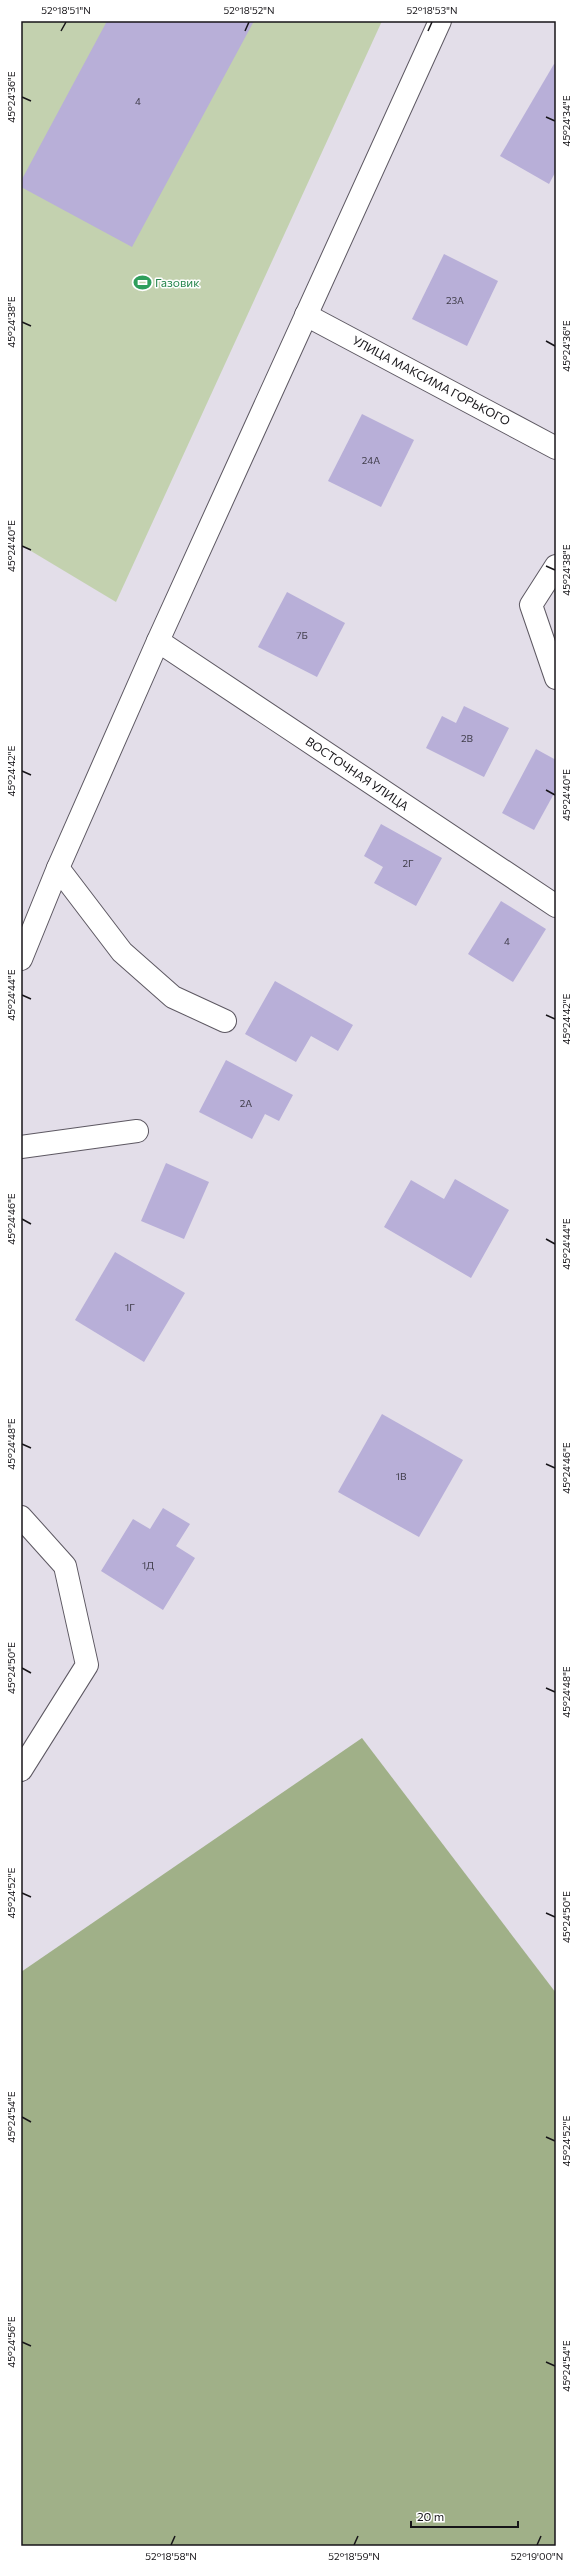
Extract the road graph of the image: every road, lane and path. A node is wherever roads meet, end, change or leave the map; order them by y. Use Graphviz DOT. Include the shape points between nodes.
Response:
graph roads {
  1 [pos="440,21"];
  2 [pos="306,315"];
  3 [pos="556,448"];
  4 [pos="556,566"];
  5 [pos="158,641"];
  6 [pos="556,678"];
  7 [pos="58,868"];
  8 [pos="556,906"];
  9 [pos="21,958"];
  10 [pos="225,1022"];
  11 [pos="137,1130"];
  12 [pos="21,1147"];
  13 [pos="21,1518"];
  14 [pos="21,1770"];
  1 -- 2 [label="street"];
  2 -- 3 [label="street, УЛИЦА МАКСИМА ГОРЬКОГО"];
  2 -- 5 [label="street"];
  4 -- 6 [label="street" via="532,605"];
  5 -- 7 [label="street"];
  5 -- 8 [label="street, ВОСТОЧНАЯ УЛИЦА"];
  7 -- 9 [label="street"];
  7 -- 10 [label="street" via="122,952 173,997"];
  11 -- 12 [label="street"];
  13 -- 14 [label="street" via="65,1566 87,1665"];
}
